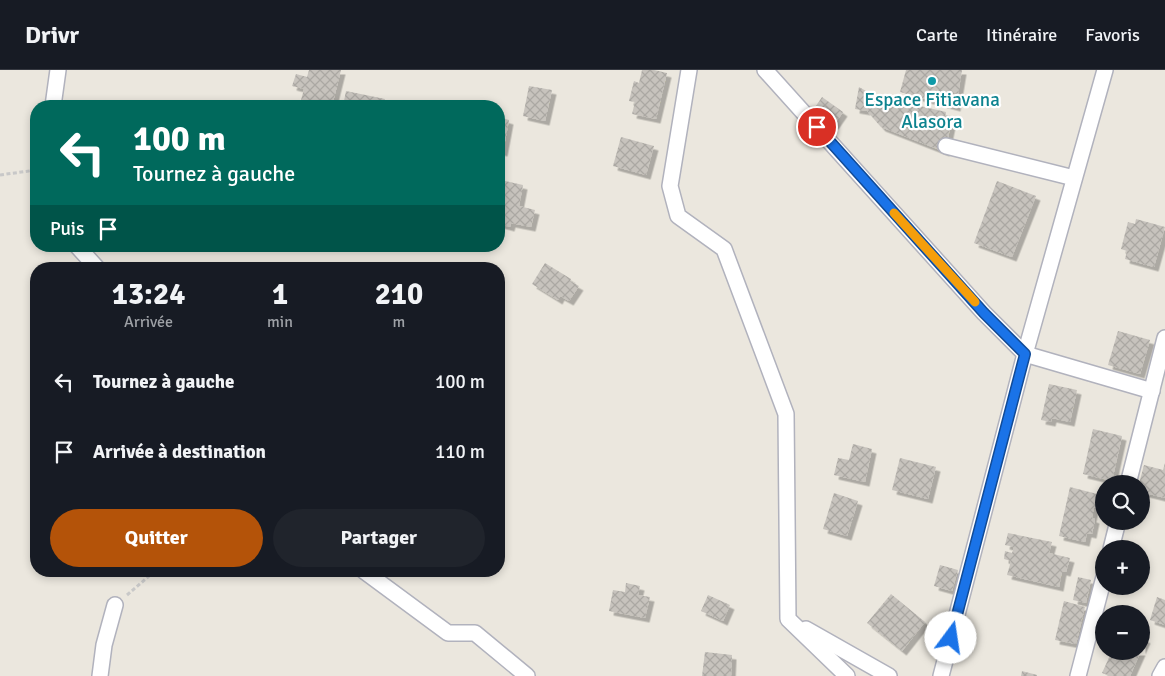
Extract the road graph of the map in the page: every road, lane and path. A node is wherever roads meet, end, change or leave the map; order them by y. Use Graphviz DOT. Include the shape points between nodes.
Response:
graph roads {
  1 [pos="58,70"];
  2 [pos="689,70"];
  3 [pos="765,70"];
  4 [pos="1105,70"];
  5 [pos="54,100"];
  6 [pos="946,146"];
  7 [pos="30,171"];
  8 [pos="0,175"];
  9 [pos="1074,178"];
  10 [pos="82,252"];
  11 [pos="92,262"];
  12 [pos="1165,338"];
  13 [pos="1025,354"];
  14 [pos="1152,391"];
  15 [pos="1130,475"];
  16 [pos="148,577"];
  17 [pos="372,577"];
  18 [pos="1099,595"];
  19 [pos="115,605"];
  20 [pos="788,619"];
  21 [pos="1165,667"];
  22 [pos="100,676"];
  23 [pos="527,676"];
  24 [pos="847,676"];
  25 [pos="889,676"];
  26 [pos="941,676"];
  27 [pos="1078,676"];
  28 [pos="1160,676"];
  1 -- 5 [label="street"];
  2 -- 20 [label="street" via="670,186 678,216 724,249 786,414"];
  3 -- 13 [label="street" via="984,313"];
  4 -- 9 [label="street"];
  6 -- 9 [label="street"];
  7 -- 8 [label="path"];
  9 -- 13 [label="street"];
  10 -- 11 [label="street"];
  12 -- 14 [label="street"];
  13 -- 14 [label="street"];
  13 -- 26 [label="street"];
  14 -- 15 [label="street"];
  16 -- 19 [label="path"];
  17 -- 23 [label="street" via="448,633 475,633"];
  18 -- 27 [label="street"];
  19 -- 22 [label="street"];
  20 -- 24 [label="street"];
  20 -- 25 [label="street"];
  21 -- 28 [label="street"];
}
